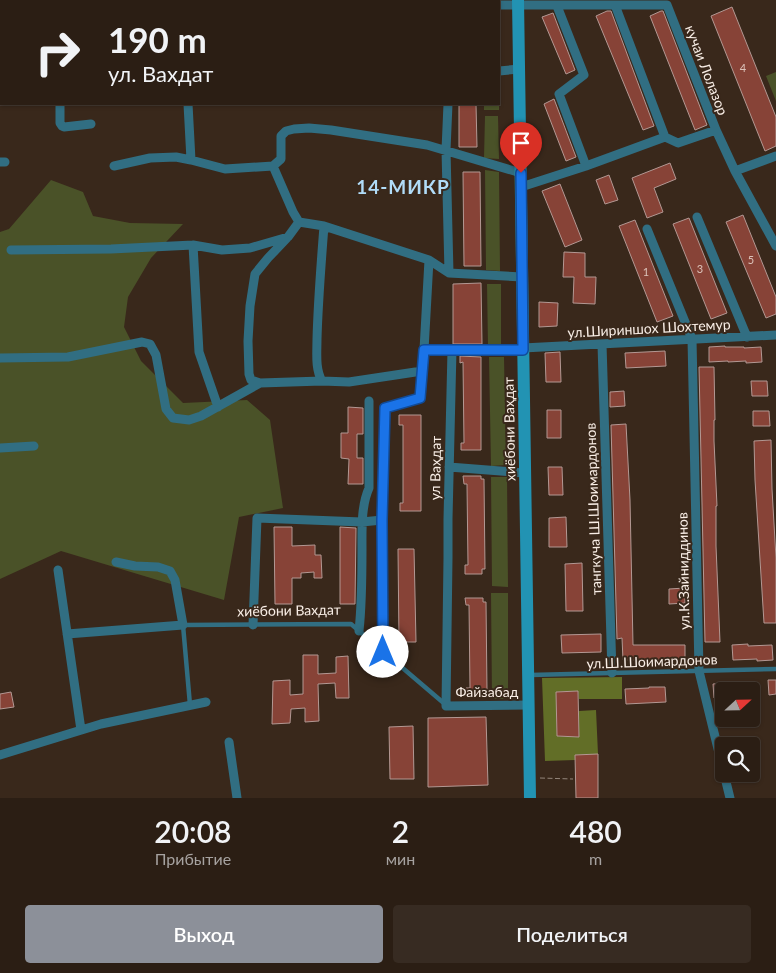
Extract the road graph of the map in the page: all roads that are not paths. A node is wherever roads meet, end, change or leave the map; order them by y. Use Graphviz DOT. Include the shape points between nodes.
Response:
graph roads {
  1 [pos="518,3"];
  2 [pos="615,5"];
  3 [pos="500,6"];
  4 [pos="560,6"];
  5 [pos="519,69"];
  6 [pos="500,71"];
  7 [pos="60,105"];
  8 [pos="188,105"];
  9 [pos="448,105"];
  10 [pos="91,124"];
  11 [pos="716,130"];
  12 [pos="665,137"];
  13 [pos="446,150"];
  14 [pos="776,156"];
  15 [pos="191,160"];
  16 [pos="588,165"];
  17 [pos="114,166"];
  18 [pos="273,166"];
  19 [pos="735,171"];
  20 [pos="521,173"];
  21 [pos="521,187"];
  22 [pos="697,217"];
  23 [pos="299,222"];
  24 [pos="324,226"];
  25 [pos="647,229"];
  26 [pos="288,237"];
  27 [pos="193,245"];
  28 [pos="776,246"];
  29 [pos="11,250"];
  30 [pos="429,260"];
  31 [pos="449,273"];
  32 [pos="522,277"];
  33 [pos="776,335"];
  34 [pos="747,337"];
  35 [pos="692,339"];
  36 [pos="602,344"];
  37 [pos="523,349"];
  38 [pos="424,350"];
  39 [pos="452,350"];
  40 [pos="0,358"];
  41 [pos="422,371"];
  42 [pos="322,381"];
  43 [pos="260,383"];
  44 [pos="369,401"];
  45 [pos="218,407"];
  46 [pos="34,446"];
  47 [pos="0,448"];
  48 [pos="449,467"];
  49 [pos="525,472"];
  50 [pos="382,520"];
  51 [pos="362,522"];
  52 [pos="116,562"];
  53 [pos="58,570"];
  54 [pos="253,624"];
  55 [pos="183,625"];
  56 [pos="359,631"];
  57 [pos="67,634"];
  58 [pos="383,652"];
  59 [pos="776,669"];
  60 [pos="699,671"];
  61 [pos="612,673"];
  62 [pos="528,675"];
  63 [pos="206,702"];
  64 [pos="190,705"];
  65 [pos="528,705"];
  66 [pos="446,706"];
  67 [pos="81,730"];
  68 [pos="229,742"];
  69 [pos="0,755"];
  70 [pos="237,798"];
  71 [pos="530,798"];
  72 [pos="730,798"];
  1 -- 3 [label="street, кучаи Лолазор"];
  1 -- 4 [label="street, кучаи Лолазор"];
  1 -- 5 [label="main road, хиёбони Ваҳдат"];
  2 -- 4 [label="street, кучаи Лолазор"];
  2 -- 11 [label="street, кучаи Лолазор" via="667,5"];
  2 -- 12 [label="street"];
  4 -- 16 [label="street" via="584,75 559,94"];
  5 -- 6 [label="street"];
  5 -- 20 [label="main road, хиёбони Ваҳдат"];
  7 -- 10 [label="street" via="62,126"];
  8 -- 15 [label="street"];
  9 -- 13 [label="street"];
  11 -- 12 [label="street, кучаи Лолазор" via="678,143"];
  11 -- 19 [label="street, кучаи Лолазор"];
  12 -- 16 [label="street, кучаи Лолазор"];
  13 -- 18 [label="street" via="331,130 294,129 281,136 281,159"];
  13 -- 20 [label="street"];
  13 -- 31 [label="street"];
  14 -- 19 [label="street"];
  15 -- 17 [label="street" via="150,158"];
  15 -- 18 [label="street" via="225,169"];
  16 -- 21 [label="street, кучаи Лолазор"];
  18 -- 23 [label="street"];
  19 -- 28 [label="street, кучаи Лолазор"];
  20 -- 21 [label="main road, хиёбони Ваҳдат"];
  21 -- 32 [label="main road, хиёбони Ваҳдат"];
  22 -- 34 [label="street"];
  23 -- 24 [label="street"];
  23 -- 26 [label="street"];
  24 -- 30 [label="street"];
  24 -- 42 [label="street" via="317,362"];
  25 -- 35 [label="street"];
  26 -- 27 [label="street" via="250,248 222,250"];
  26 -- 43 [label="street" via="255,274 250,306 248,366 251,380"];
  27 -- 29 [label="street"];
  27 -- 45 [label="street" via="199,352"];
  30 -- 31 [label="street"];
  30 -- 38 [label="street"];
  31 -- 32 [label="street"];
  32 -- 37 [label="main road, хиёбони Ваҳдат"];
  33 -- 34 [label="street, ул.Шириншох Шохтемур"];
  34 -- 35 [label="street, ул.Шириншох Шохтемур"];
  35 -- 36 [label="street, ул.Шириншох Шохтемур"];
  35 -- 60 [label="street, ул.К.Зайниддинов"];
  36 -- 37 [label="street, ул.Шириншох Шохтемур"];
  36 -- 61 [label="street, тангкуча Ш.Шоимардонов"];
  37 -- 39 [label="street, ул.Шириншох Шохтемур"];
  37 -- 49 [label="main road, хиёбони Ваҳдат"];
  38 -- 39 [label="street"];
  38 -- 41 [label="street"];
  39 -- 48 [label="street, ул Ваҳдат"];
  40 -- 45 [label="street" via="68,357 142,342 150,344 156,355 166,409 173,418 189,420"];
  41 -- 42 [label="street" via="349,382"];
  41 -- 50 [label="street" via="420,398 385,408"];
  42 -- 43 [label="street"];
  43 -- 45 [label="street"];
  44 -- 51 [label="street" via="369,488"];
  46 -- 47 [label="street"];
  48 -- 49 [label="street"];
  48 -- 66 [label="street, ул Ваҳдат"];
  49 -- 62 [label="main road, хиёбони Ваҳдат"];
  50 -- 51 [label="street"];
  50 -- 58 [label="street"];
  51 -- 54 [label="street" via="257,518"];
  51 -- 56 [label="street"];
  52 -- 55 [label="street" via="170,571 175,580"];
  53 -- 57 [label="street"];
  54 -- 55 [label="lane, хиёбони Вахдат"];
  54 -- 56 [label="lane, хиёбони Вахдат" via="351,624"];
  55 -- 57 [label="street"];
  55 -- 64 [label="lane"];
  56 -- 58 [label="lane, хиёбони Вахдат"];
  57 -- 67 [label="street"];
  58 -- 66 [label="lane, хиёбони Вахдат"];
  59 -- 60 [label="lane, ул.Ш.Шоимардонов"];
  60 -- 61 [label="lane, ул.Ш.Шоимардонов"];
  60 -- 72 [label="street, ул.К.Зайниддинов"];
  61 -- 62 [label="lane, ул.Ш.Шоимардонов"];
  62 -- 65 [label="main road, хиёбони Ваҳдат"];
  63 -- 64 [label="street"];
  64 -- 67 [label="street"];
  65 -- 66 [label="street, Файзабад"];
  65 -- 71 [label="main road, хиёбони Ваҳдат"];
  67 -- 69 [label="street"];
  68 -- 70 [label="street"];
}
